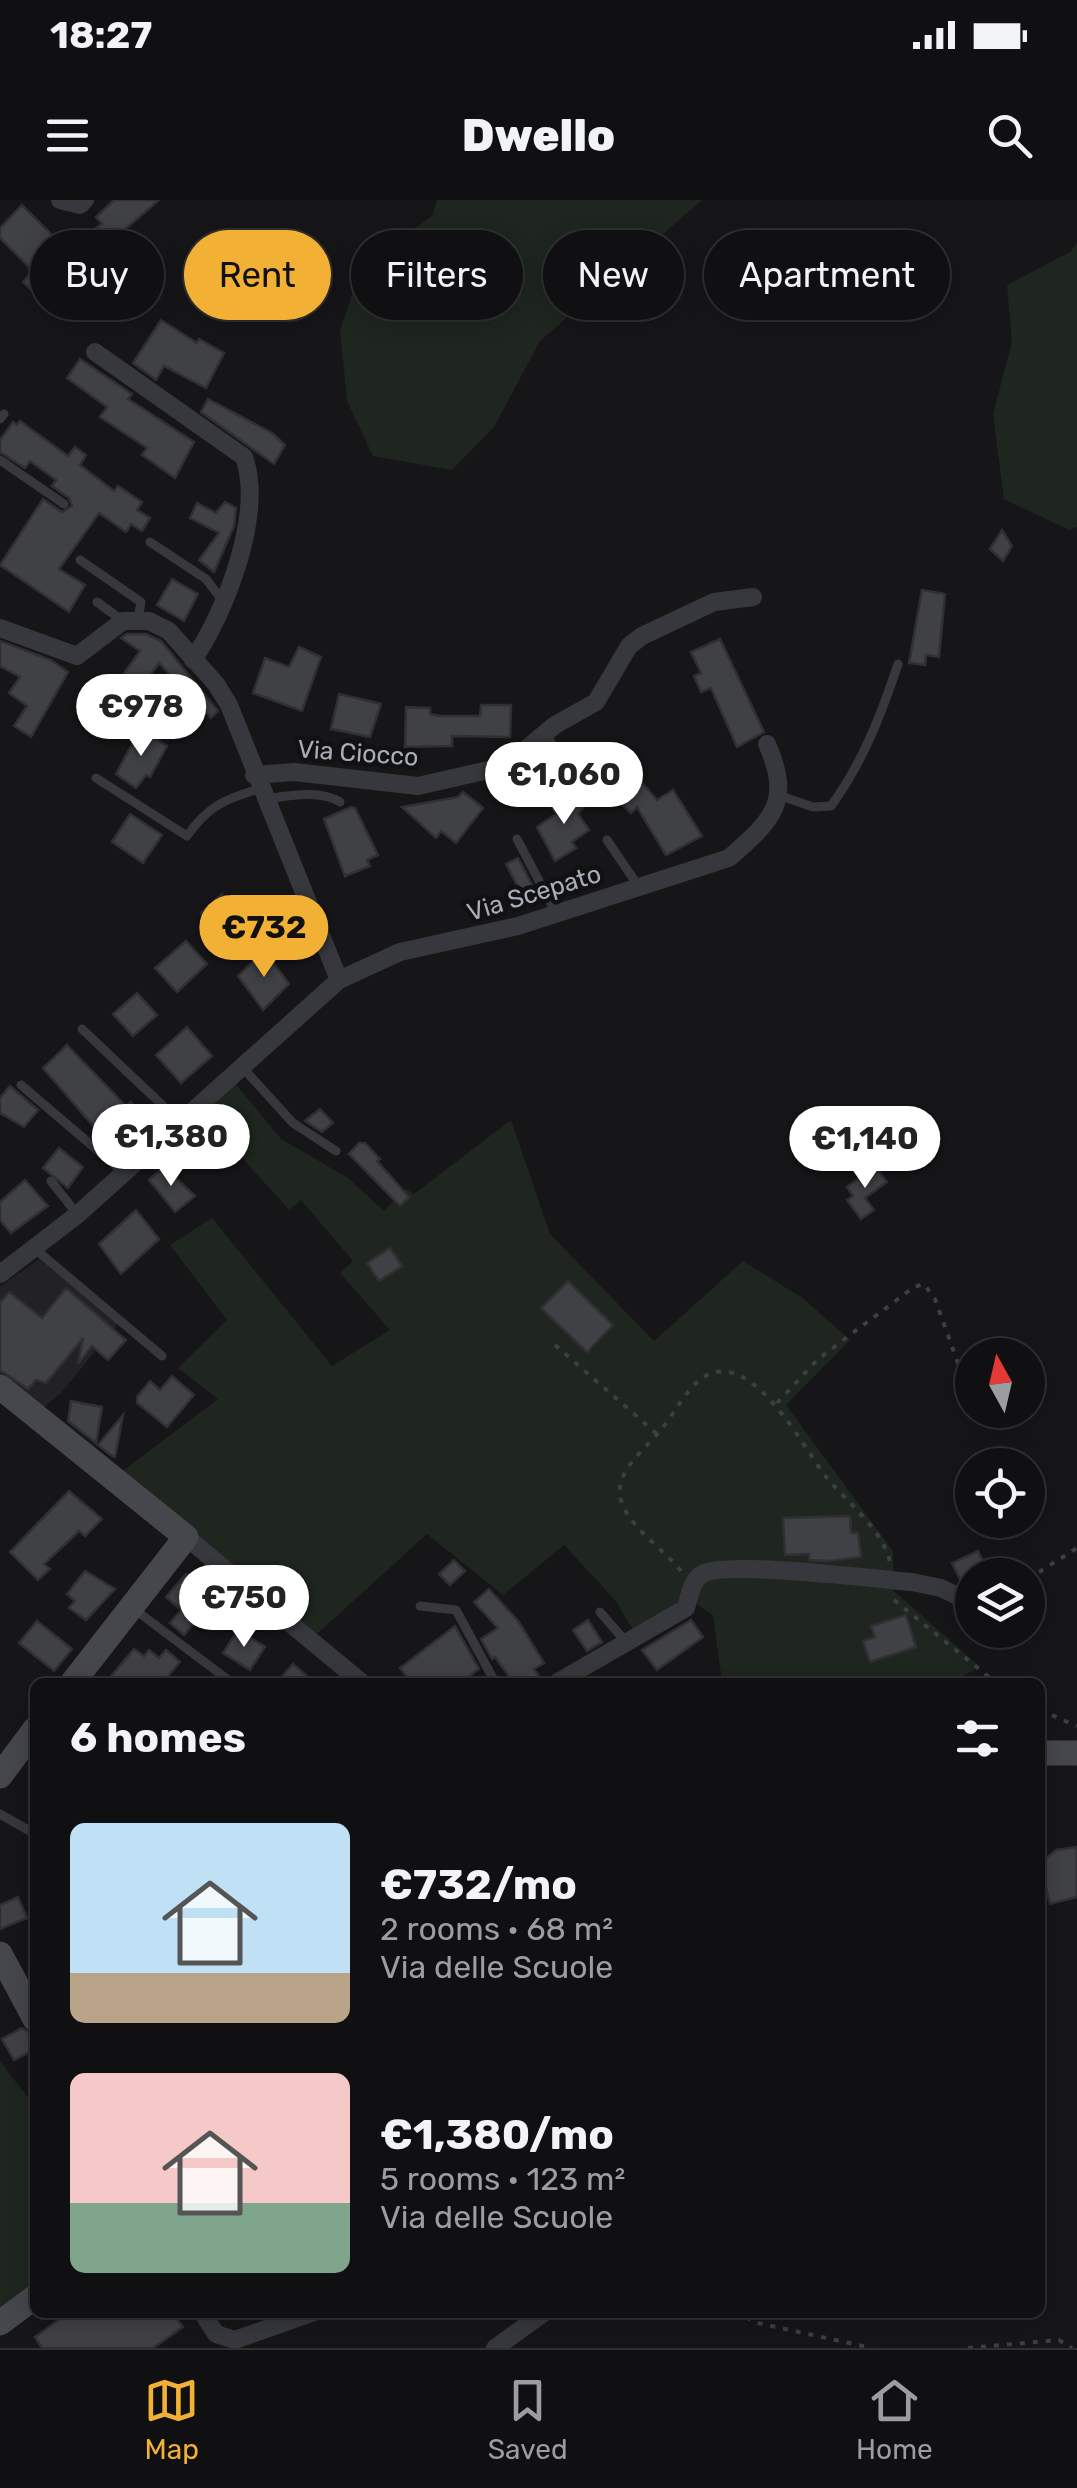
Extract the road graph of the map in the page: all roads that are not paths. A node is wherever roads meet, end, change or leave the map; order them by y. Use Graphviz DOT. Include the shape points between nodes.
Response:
graph roads {
  1 [pos="60,200"];
  2 [pos="85,200"];
  3 [pos="95,352"];
  4 [pos="0,460"];
  5 [pos="64,504"];
  6 [pos="150,542"];
  7 [pos="80,560"];
  8 [pos="753,597"];
  9 [pos="222,600"];
  10 [pos="98,602"];
  11 [pos="130,620"];
  12 [pos="0,628"];
  13 [pos="192,660"];
  14 [pos="898,664"];
  15 [pos="545,732"];
  16 [pos="766,744"];
  17 [pos="532,747"];
  18 [pos="96,778"];
  19 [pos="550,778"];
  20 [pos="259,788"];
  21 [pos="781,796"];
  22 [pos="588,800"];
  23 [pos="340,802"];
  24 [pos="517,838"];
  25 [pos="607,840"];
  26 [pos="638,887"];
  27 [pos="556,912"];
  28 [pos="338,980"];
  29 [pos="82,1029"];
  30 [pos="242,1066"];
  31 [pos="21,1085"];
  32 [pos="179,1121"];
  33 [pos="336,1151"];
  34 [pos="123,1172"];
  35 [pos="51,1181"];
  36 [pos="77,1214"];
  37 [pos="35,1249"];
  38 [pos="2,1269"];
  39 [pos="162,1356"];
  40 [pos="2,1391"];
  41 [pos="186,1537"];
  42 [pos="955,1596"];
  43 [pos="420,1606"];
  44 [pos="131,1607"];
  45 [pos="600,1612"];
  46 [pos="628,1642"];
  47 [pos="76,1678"];
  48 [pos="226,1678"];
  49 [pos="356,1678"];
  50 [pos="493,1678"];
  51 [pos="565,1678"];
  52 [pos="30,1733"];
  53 [pos="8,1746"];
  54 [pos="1045,1753"];
  55 [pos="1077,1753"];
  56 [pos="0,1776"];
  57 [pos="0,1814"];
  58 [pos="30,1831"];
  59 [pos="0,1954"];
  60 [pos="30,2011"];
  61 [pos="30,2301"];
  62 [pos="206,2318"];
  63 [pos="297,2318"];
  64 [pos="537,2318"];
  65 [pos="0,2322"];
  66 [pos="222,2341"];
  67 [pos="495,2348"];
  1 -- 2 [label="street"];
  3 -- 9 [label="street" via="244,456 252,504"];
  4 -- 5 [label="lane"];
  6 -- 9 [label="lane" via="206,580"];
  7 -- 11 [label="lane" via="141,602"];
  8 -- 15 [label="street, Via Ciocco" via="714,602 642,636 596,702"];
  9 -- 13 [label="street"];
  10 -- 11 [label="lane"];
  11 -- 12 [label="street" via="76,656"];
  11 -- 13 [label="street" via="169,631"];
  13 -- 20 [label="street" via="229,705"];
  14 -- 21 [label="lane" via="878,725 831,806"];
  15 -- 17 [label="street, Via Ciocco"];
  15 -- 22 [label="lane"];
  16 -- 21 [label="street" via="781,777"];
  17 -- 19 [label="lane"];
  17 -- 20 [label="street, Via Ciocco" via="506,766 418,786 294,772"];
  18 -- 20 [label="lane" via="186,836 220,800"];
  20 -- 23 [label="lane"];
  20 -- 28 [label="street"];
  21 -- 26 [label="street, Via Scepato" via="729,858"];
  24 -- 27 [label="lane"];
  25 -- 26 [label="lane"];
  26 -- 27 [label="street, Via Scepato"];
  27 -- 28 [label="street, Via Scepato" via="400,952"];
  28 -- 30 [label="street, Via Scepato"];
  29 -- 32 [label="lane"];
  30 -- 32 [label="street, Via Scepato"];
  30 -- 33 [label="lane" via="293,1123"];
  31 -- 34 [label="lane"];
  32 -- 34 [label="street, Via Scepato"];
  34 -- 36 [label="street, Via Scepato"];
  35 -- 36 [label="lane"];
  36 -- 37 [label="street, Via Scepato"];
  37 -- 38 [label="street, Via Scepato"];
  37 -- 39 [label="lane"];
  40 -- 41 [label="street"];
  41 -- 44 [label="street"];
  41 -- 49 [label="street"];
  42 -- 46 [label="street" via="890,1580 734,1568 703,1573 686,1608"];
  43 -- 50 [label="lane" via="456,1610"];
  44 -- 47 [label="street"];
  44 -- 48 [label="lane"];
  45 -- 46 [label="lane"];
  46 -- 51 [label="street"];
  52 -- 53 [label="street"];
  53 -- 56 [label="street"];
  54 -- 55 [label="street"];
  57 -- 58 [label="lane"];
  59 -- 60 [label="street"];
  61 -- 65 [label="street"];
  62 -- 66 [label="street"];
  63 -- 66 [label="street"];
  64 -- 67 [label="street"];
}
